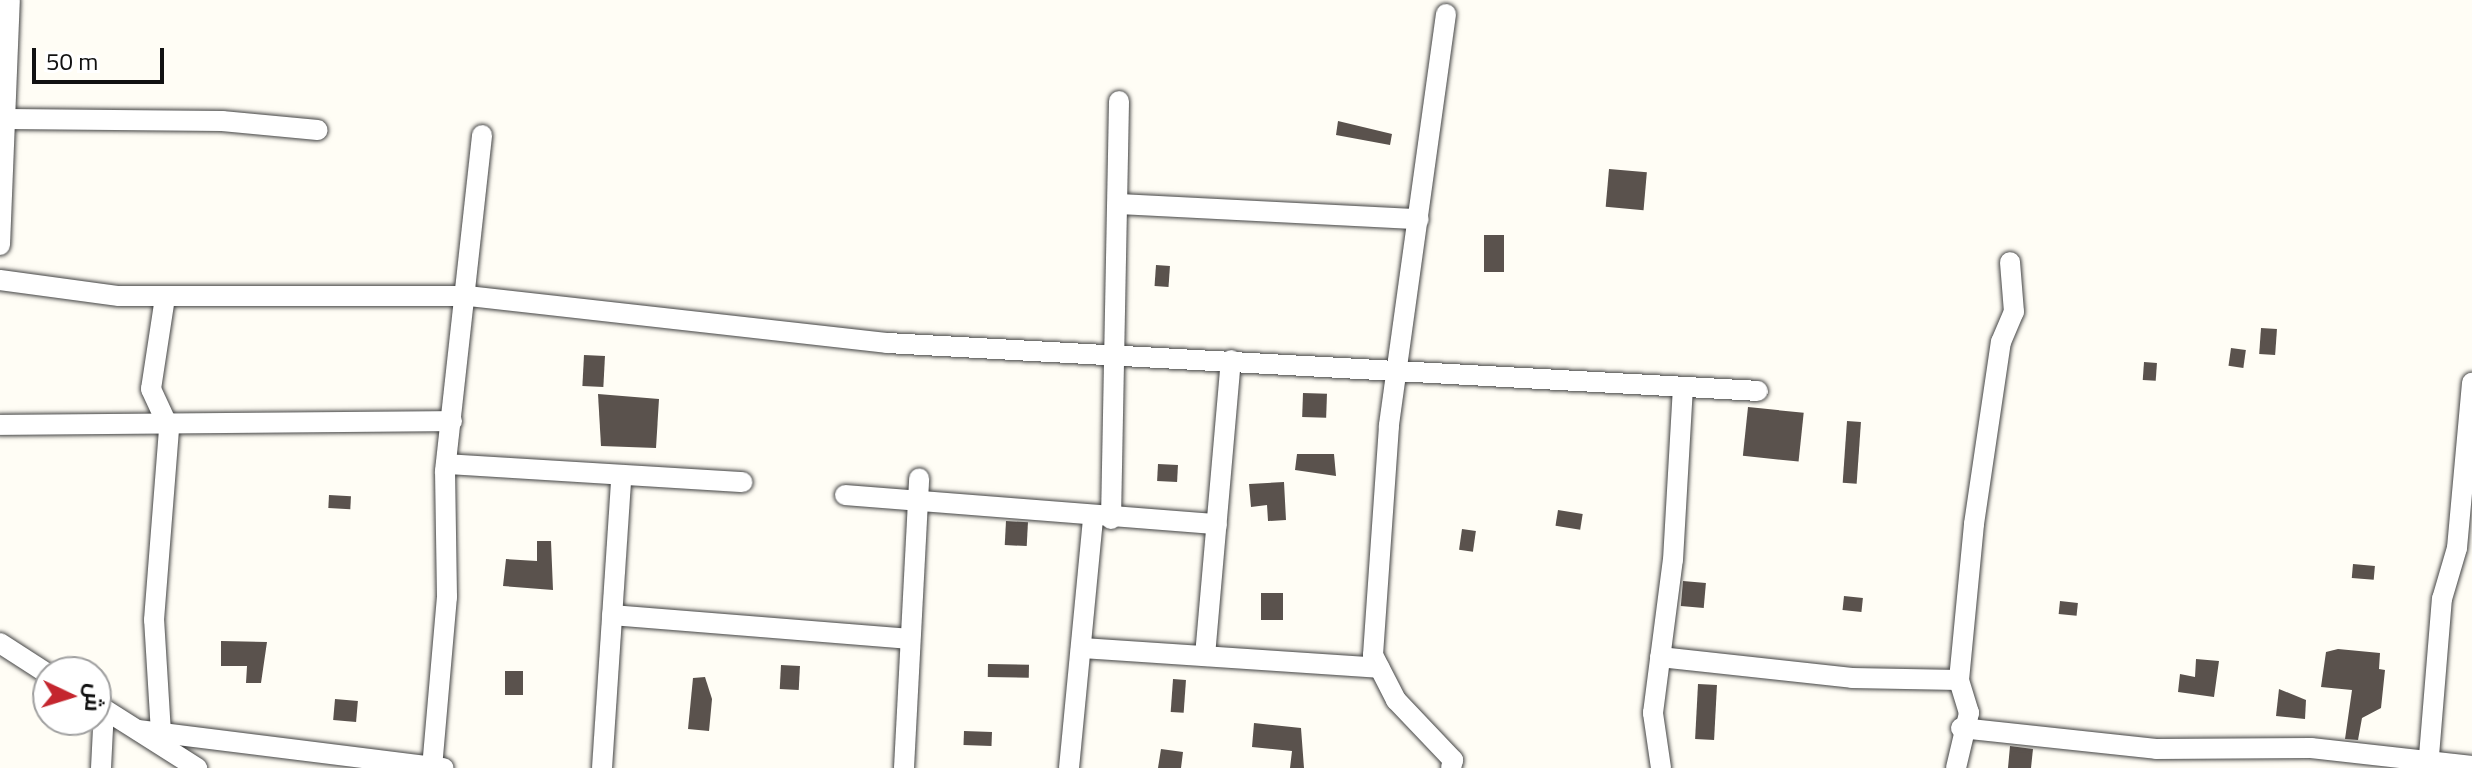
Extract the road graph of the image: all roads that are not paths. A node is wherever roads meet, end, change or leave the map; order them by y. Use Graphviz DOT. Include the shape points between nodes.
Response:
graph roads {
  1 [pos="10,0"];
  2 [pos="1446,14"];
  3 [pos="1119,101"];
  4 [pos="7,119"];
  5 [pos="318,130"];
  6 [pos="482,135"];
  7 [pos="1119,204"];
  8 [pos="1419,219"];
  9 [pos="0,245"];
  10 [pos="2010,262"];
  11 [pos="0,280"];
  12 [pos="468,296"];
  13 [pos="165,297"];
  14 [pos="1119,355"];
  15 [pos="1231,360"];
  16 [pos="1398,370"];
  17 [pos="2472,383"];
  18 [pos="1683,387"];
  19 [pos="1758,391"];
  20 [pos="164,418"];
  21 [pos="452,421"];
  22 [pos="0,425"];
  23 [pos="446,464"];
  24 [pos="919,478"];
  25 [pos="621,479"];
  26 [pos="742,482"];
  27 [pos="845,495"];
  28 [pos="918,500"];
  29 [pos="1102,519"];
  30 [pos="1217,524"];
  31 [pos="612,615"];
  32 [pos="910,639"];
  33 [pos="0,643"];
  34 [pos="1081,648"];
  35 [pos="1205,656"];
  36 [pos="1660,657"];
  37 [pos="32,664"];
  38 [pos="1379,668"];
  39 [pos="1959,680"];
  40 [pos="112,714"];
  41 [pos="1961,728"];
  42 [pos="138,730"];
  43 [pos="161,733"];
  44 [pos="100,736"];
  45 [pos="2311,748"];
  46 [pos="2428,765"];
  47 [pos="2472,766"];
  48 [pos="101,768"];
  49 [pos="197,768"];
  50 [pos="432,768"];
  51 [pos="444,768"];
  52 [pos="602,768"];
  53 [pos="904,768"];
  54 [pos="1069,768"];
  55 [pos="1451,768"];
  56 [pos="1661,768"];
  57 [pos="1956,768"];
  58 [pos="2304,768"];
  1 -- 4 [label="street"];
  2 -- 8 [label="street"];
  3 -- 7 [label="street"];
  4 -- 5 [label="street" via="222,121"];
  4 -- 9 [label="street"];
  6 -- 12 [label="street"];
  7 -- 8 [label="street"];
  7 -- 14 [label="street"];
  8 -- 16 [label="street"];
  10 -- 39 [label="street" via="2014,312 1999,357"];
  11 -- 13 [label="street"];
  12 -- 13 [label="street"];
  12 -- 14 [label="street" via="887,343"];
  12 -- 21 [label="street"];
  13 -- 20 [label="street" via="151,389"];
  14 -- 15 [label="street"];
  14 -- 29 [label="street"];
  15 -- 16 [label="street"];
  15 -- 30 [label="street"];
  16 -- 18 [label="street"];
  16 -- 38 [label="street" via="1373,655"];
  17 -- 46 [label="street" via="2457,548 2442,599"];
  18 -- 19 [label="street"];
  18 -- 36 [label="street"];
  20 -- 21 [label="street"];
  20 -- 22 [label="street"];
  20 -- 43 [label="street" via="154,620"];
  21 -- 23 [label="street"];
  23 -- 25 [label="street"];
  23 -- 50 [label="street" via="447,597"];
  24 -- 28 [label="street"];
  25 -- 26 [label="street"];
  25 -- 31 [label="street"];
  27 -- 28 [label="street"];
  28 -- 29 [label="street"];
  28 -- 32 [label="street"];
  29 -- 30 [label="street"];
  29 -- 34 [label="street"];
  30 -- 35 [label="street"];
  31 -- 32 [label="street"];
  31 -- 52 [label="street"];
  32 -- 53 [label="street"];
  33 -- 37 [label="street"];
  34 -- 35 [label="street"];
  34 -- 54 [label="street"];
  35 -- 38 [label="street"];
  36 -- 39 [label="street" via="1852,678"];
  36 -- 56 [label="street" via="1653,713"];
  38 -- 55 [label="street"];
  39 -- 41 [label="street" via="1969,713"];
  40 -- 42 [label="street"];
  41 -- 45 [label="street" via="2156,749"];
  41 -- 57 [label="street"];
  42 -- 43 [label="street"];
  42 -- 49 [label="street"];
  43 -- 50 [label="street"];
  44 -- 48 [label="street"];
  45 -- 46 [label="street"];
  45 -- 58 [label="street"];
  46 -- 47 [label="street"];
  50 -- 51 [label="street"];
}
